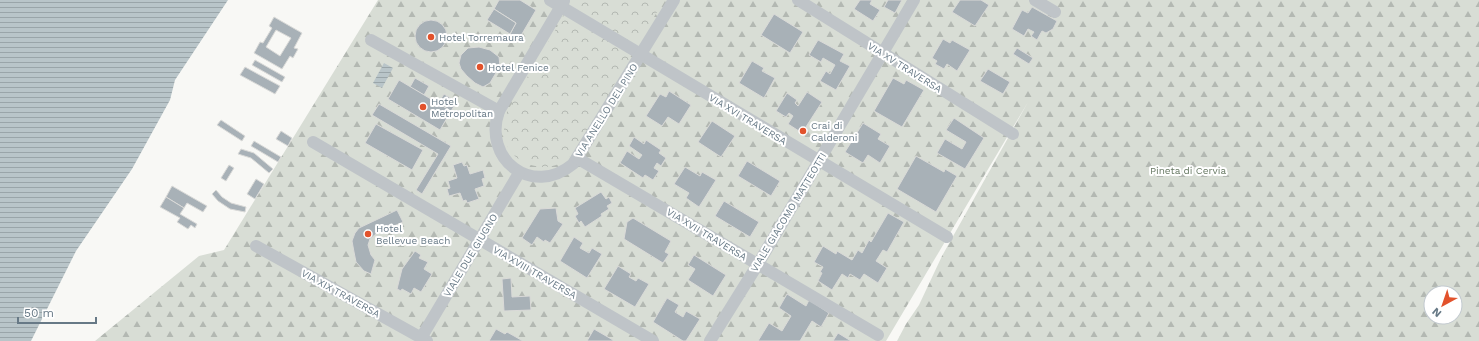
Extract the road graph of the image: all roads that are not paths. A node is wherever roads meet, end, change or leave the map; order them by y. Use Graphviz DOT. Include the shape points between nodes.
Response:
graph roads {
  1 [pos="550,0"];
  2 [pos="674,0"];
  3 [pos="798,0"];
  4 [pos="914,0"];
  5 [pos="1035,0"];
  6 [pos="563,3"];
  7 [pos="1055,12"];
  8 [pos="370,40"];
  9 [pos="882,53"];
  10 [pos="641,54"];
  11 [pos="499,111"];
  12 [pos="1013,134"];
  13 [pos="313,142"];
  14 [pos="577,158"];
  15 [pos="818,161"];
  16 [pos="519,173"];
  17 [pos="947,237"];
  18 [pos="479,239"];
  19 [pos="256,246"];
  20 [pos="758,264"];
  21 [pos="878,335"];
  22 [pos="424,339"];
  23 [pos="653,341"];
  24 [pos="710,341"];
  1 -- 6 [label="street, VIA XVI TRAVERSA"];
  2 -- 10 [label="street, VIA ANELLO DEL PINO"];
  3 -- 9 [label="street, VIA XV TRAVERSA"];
  4 -- 9 [label="street, VIALE GIACOMO MATTEOTTI"];
  5 -- 7 [label="street"];
  6 -- 10 [label="street, VIA XVI TRAVERSA"];
  6 -- 11 [label="street"];
  8 -- 11 [label="street"];
  9 -- 12 [label="street, VIA XV TRAVERSA"];
  9 -- 15 [label="street, VIALE GIACOMO MATTEOTTI"];
  10 -- 14 [label="street, VIA ANELLO DEL PINO"];
  10 -- 15 [label="street, VIA XVI TRAVERSA"];
  11 -- 16 [label="street" via="496,126 498,146 507,162"];
  13 -- 18 [label="street, VIA XVIII TRAVERSA"];
  14 -- 16 [label="street, VIA ANELLO DEL PINO" via="558,174 532,177"];
  14 -- 20 [label="street, VIA XVII TRAVERSA"];
  15 -- 17 [label="street, VIA XVI TRAVERSA"];
  15 -- 20 [label="street, VIALE GIACOMO MATTEOTTI"];
  16 -- 18 [label="street, VIALE DUE GIUGNO"];
  18 -- 22 [label="street, VIALE DUE GIUGNO"];
  18 -- 23 [label="street, VIA XVIII TRAVERSA"];
  19 -- 22 [label="street, VIA XIX TRAVERSA"];
  20 -- 21 [label="street, VIA XVII TRAVERSA"];
  20 -- 24 [label="street, VIALE GIACOMO MATTEOTTI"];
}
